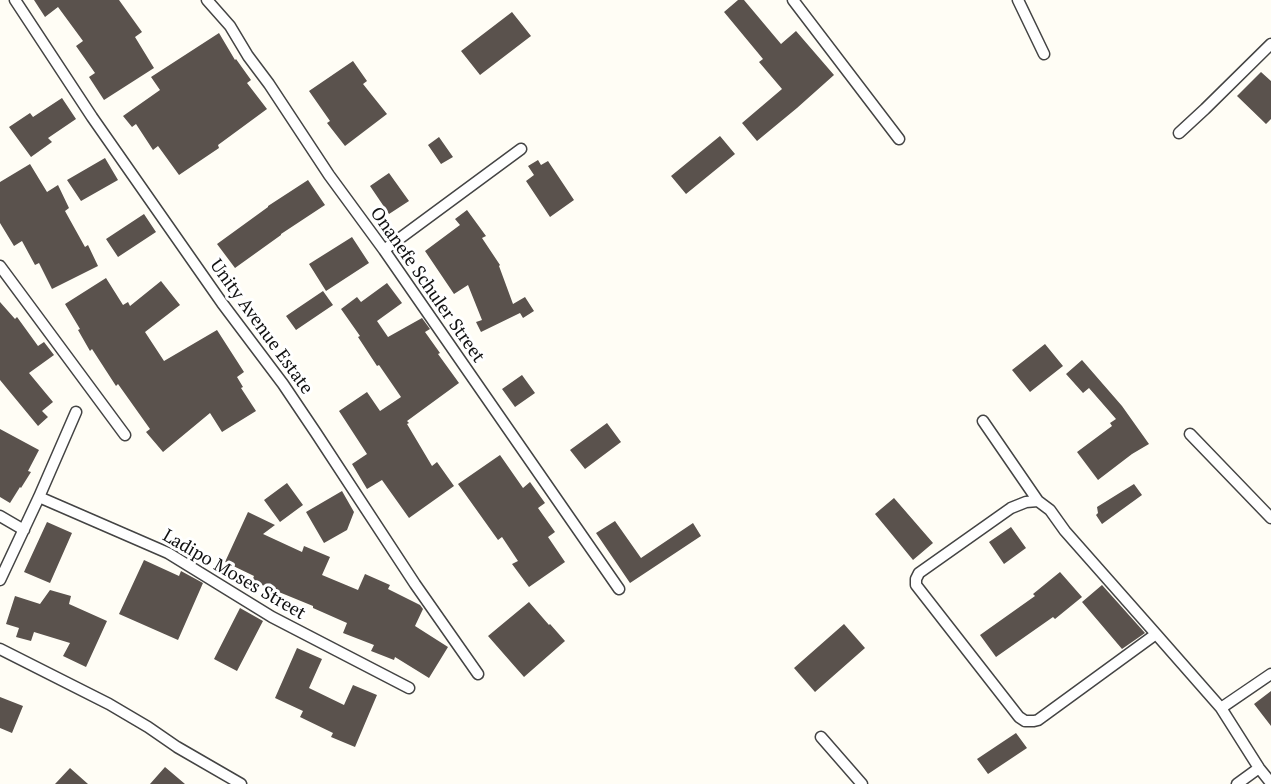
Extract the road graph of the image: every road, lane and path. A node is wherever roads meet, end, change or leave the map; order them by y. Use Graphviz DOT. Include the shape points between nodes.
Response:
graph roads {
  1 [pos="15,0"];
  2 [pos="207,0"];
  3 [pos="793,0"];
  4 [pos="1018,0"];
  5 [pos="1271,44"];
  6 [pos="1044,54"];
  7 [pos="1179,133"];
  8 [pos="899,140"];
  9 [pos="521,149"];
  10 [pos="384,250"];
  11 [pos="0,266"];
  12 [pos="76,412"];
  13 [pos="983,421"];
  14 [pos="1190,434"];
  15 [pos="125,435"];
  16 [pos="39,497"];
  17 [pos="1038,501"];
  18 [pos="0,516"];
  19 [pos="1271,518"];
  20 [pos="24,530"];
  21 [pos="0,580"];
  22 [pos="619,589"];
  23 [pos="1156,634"];
  24 [pos="0,649"];
  25 [pos="478,674"];
  26 [pos="1271,674"];
  27 [pos="410,688"];
  28 [pos="1221,708"];
  29 [pos="821,737"];
  30 [pos="1259,768"];
  31 [pos="1271,783"];
  32 [pos="241,784"];
  33 [pos="862,784"];
  34 [pos="1237,784"];
  1 -- 25 [label="street, Unity Avenue Estate"];
  2 -- 10 [label="street, Onanefe Schuler Street" via="230,26"];
  3 -- 8 [label="street"];
  4 -- 6 [label="street"];
  5 -- 7 [label="street"];
  9 -- 10 [label="street"];
  10 -- 22 [label="street, Onanefe Schuler Street"];
  11 -- 15 [label="street"];
  12 -- 16 [label="street"];
  13 -- 17 [label="street"];
  14 -- 19 [label="street"];
  16 -- 20 [label="street"];
  16 -- 27 [label="street, Ladipo Moses Street" via="168,553 272,618"];
  17 -- 23 [label="street" via="1050,510"];
  17 -- 23 [label="street" via="1011,508 919,573 916,579 916,585 1018,717 1038,720"];
  18 -- 20 [label="street"];
  20 -- 21 [label="street"];
  23 -- 28 [label="street"];
  24 -- 32 [label="street" via="109,704"];
  26 -- 28 [label="street"];
  28 -- 30 [label="street"];
  29 -- 33 [label="street"];
  30 -- 31 [label="street"];
  30 -- 34 [label="street"];
}
